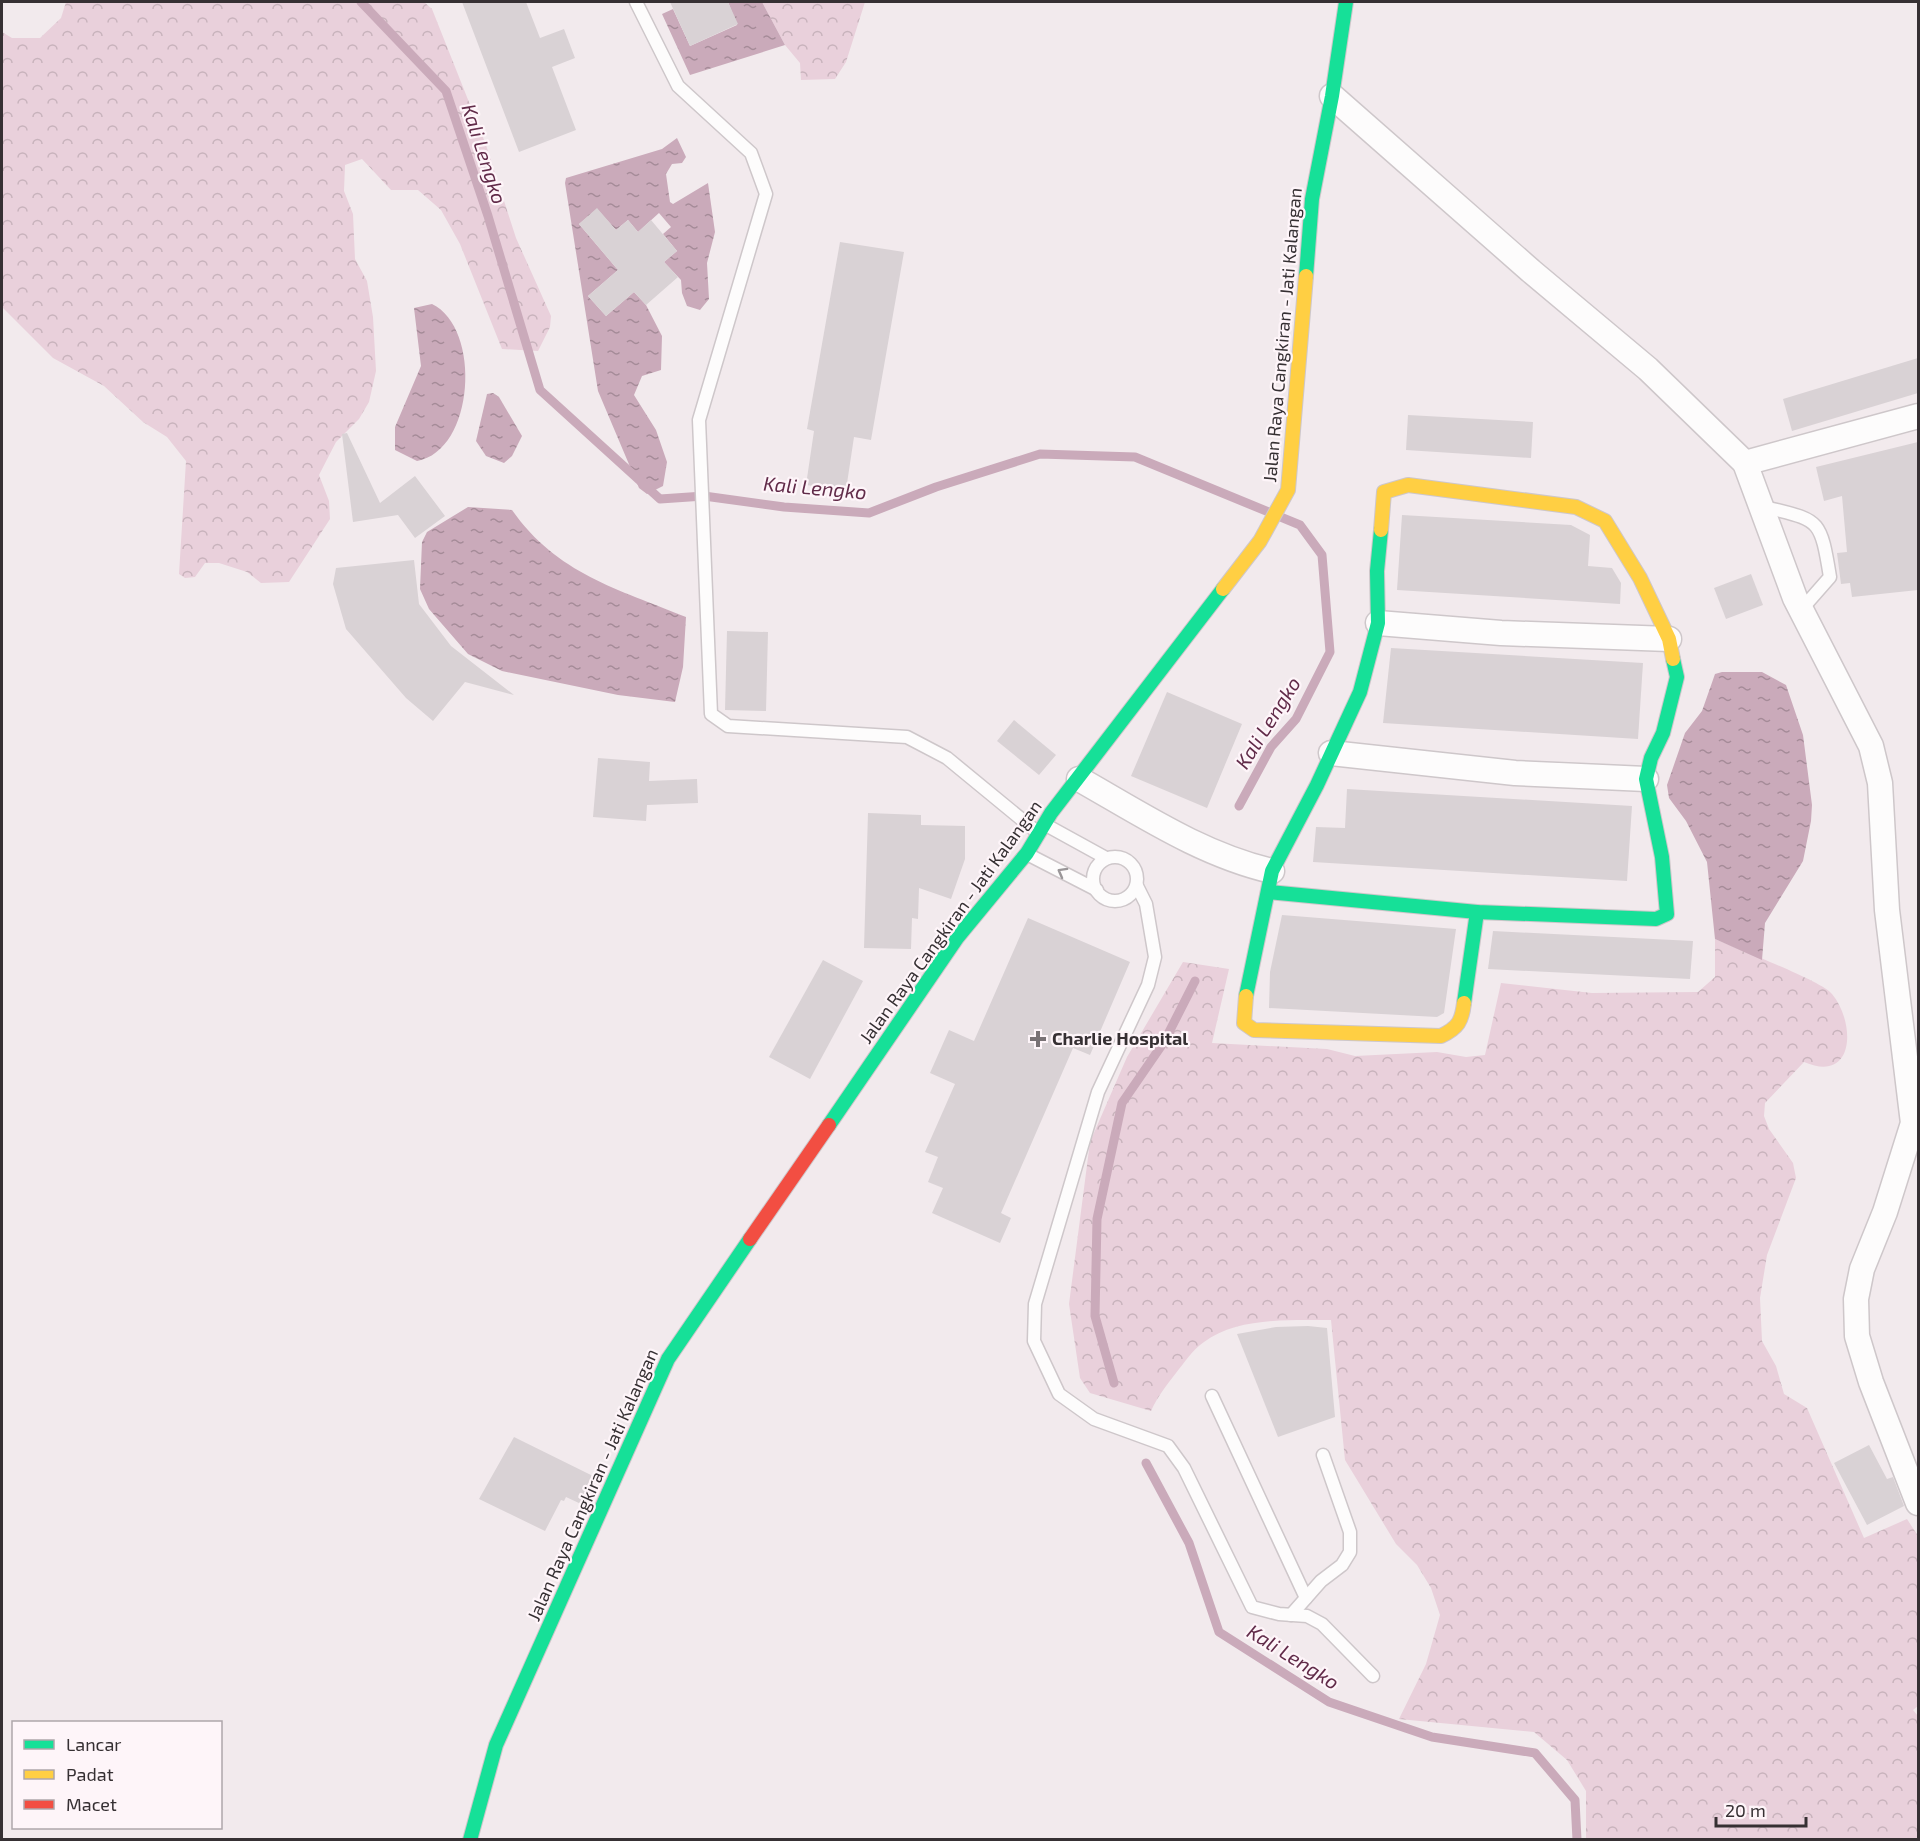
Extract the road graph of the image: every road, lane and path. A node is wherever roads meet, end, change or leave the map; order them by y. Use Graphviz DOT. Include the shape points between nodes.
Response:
graph roads {
  1 [pos="636,2"];
  2 [pos="1346,2"];
  3 [pos="1332,96"];
  4 [pos="1918,416"];
  5 [pos="1744,463"];
  6 [pos="1761,506"];
  7 [pos="1801,610"];
  8 [pos="1378,622"];
  9 [pos="1669,639"];
  10 [pos="1331,753"];
  11 [pos="1079,779"];
  12 [pos="1646,779"];
  13 [pos="1042,829"];
  14 [pos="1027,853"];
  15 [pos="1106,858"];
  16 [pos="1270,881"];
  17 [pos="1137,886"];
  18 [pos="1097,890"];
  19 [pos="1477,912"];
  20 [pos="1916,1128"];
  21 [pos="1212,1396"];
  22 [pos="1323,1455"];
  23 [pos="1918,1503"];
  24 [pos="1306,1598"];
  25 [pos="1291,1615"];
  26 [pos="1374,1676"];
  27 [pos="470,1839"];
  1 -- 13 [label="lane" via="678,86 751,153 766,194 699,420 711,714 728,726 908,737 947,758"];
  2 -- 3 [label="street, Jalan Raya Cangkiran - Jati Kalangan"];
  3 -- 5 [label="street" via="1648,369"];
  3 -- 11 [label="street, Jalan Raya Cangkiran - Jati Kalangan" via="1312,199 1288,490 1260,541"];
  4 -- 5 [label="street"];
  5 -- 6 [label="street"];
  6 -- 7 [label="street"];
  6 -- 7 [label="lane" via="1810,519 1821,531 1830,577"];
  7 -- 20 [label="street" via="1871,746 1880,783 1887,910"];
  8 -- 9 [label="street" via="1500,633"];
  8 -- 9 [label="street" via="1377,571 1384,492 1408,484 1576,507 1605,522 1640,578"];
  8 -- 10 [label="street" via="1360,692"];
  9 -- 12 [label="street" via="1677,677"];
  10 -- 12 [label="street" via="1515,773"];
  10 -- 16 [label="street"];
  11 -- 13 [label="street, Jalan Raya Cangkiran - Jati Kalangan"];
  11 -- 16 [label="street"];
  12 -- 19 [label="street" via="1662,856 1667,914 1656,919"];
  13 -- 14 [label="street, Jalan Raya Cangkiran - Jati Kalangan"];
  13 -- 15 [label="lane"];
  18 -- 14 [label="lane, one-way"];
  14 -- 27 [label="street, Jalan Raya Cangkiran - Jati Kalangan" via="957,938 668,1359 496,1745"];
  15 -- 17 [label="lane" via="1120,858 1132,865"];
  15 -- 18 [label="lane" via="1094,873"];
  16 -- 19 [label="street"];
  16 -- 19 [label="street" via="1244,1008 1244,1023 1254,1030 1441,1036 1454,1030 1462,1021"];
  17 -- 18 [label="lane" via="1131,895 1116,900 1105,898"];
  17 -- 25 [label="lane" via="1152,925 1155,957 1148,985 1098,1092 1035,1304 1034,1341 1059,1394 1094,1419 1168,1446 1184,1468 1252,1607"];
  20 -- 23 [label="street" via="1862,1269 1856,1299 1857,1336"];
  21 -- 24 [label="lane"];
  22 -- 24 [label="lane" via="1350,1532 1350,1552 1342,1565"];
  24 -- 25 [label="lane"];
  25 -- 26 [label="lane" via="1307,1616 1322,1624"];
}
